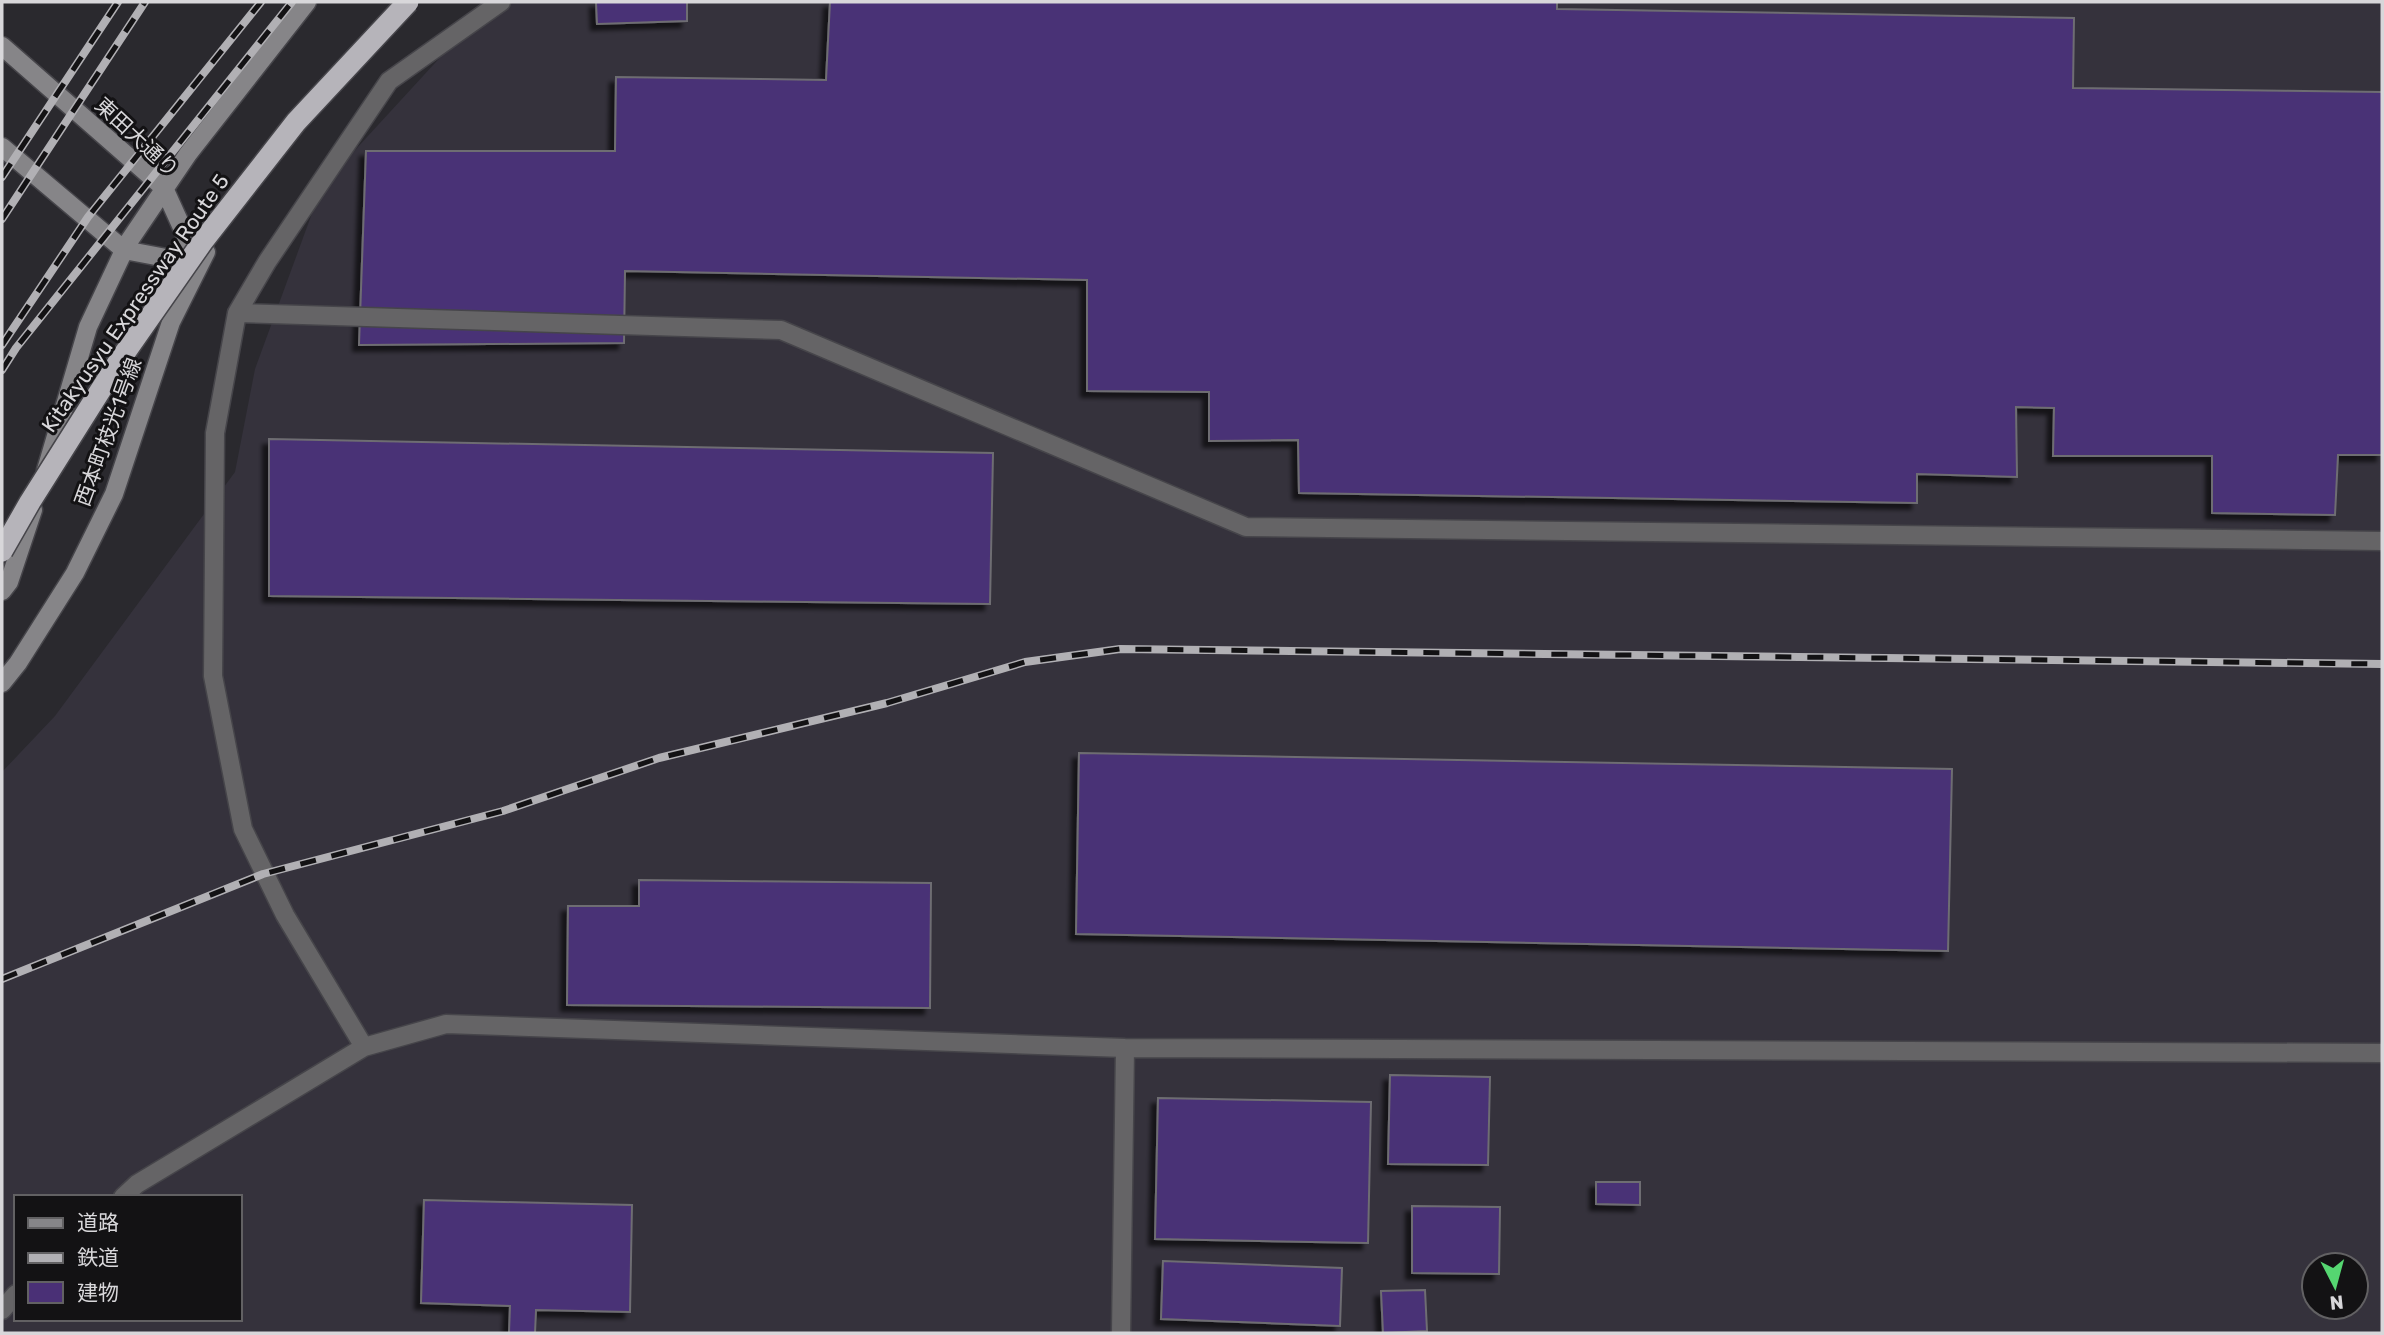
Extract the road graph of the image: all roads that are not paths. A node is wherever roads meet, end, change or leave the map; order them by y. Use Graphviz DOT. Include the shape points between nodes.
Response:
graph roads {
  1 [pos="307,2"];
  2 [pos="410,2"];
  3 [pos="501,2"];
  4 [pos="2,46"];
  5 [pos="2,148"];
  6 [pos="164,188"];
  7 [pos="124,250"];
  8 [pos="198,264"];
  9 [pos="237,313"];
  10 [pos="2382,541"];
  11 [pos="2,551"];
  12 [pos="2,591"];
  13 [pos="2,683"];
  14 [pos="364,1047"];
  15 [pos="1125,1048"];
  16 [pos="2382,1054"];
  17 [pos="125,1195"];
  18 [pos="14,1296"];
  19 [pos="2,1310"];
  20 [pos="1121,1333"];
  1 -- 6 [label="street"];
  2 -- 8 [label="street, 西本町枝光1号線" via="315,105 250,186"];
  2 -- 11 [label="highway, Kitakyusyu Expressway Route 5, bridge" via="296,122 203,241 117,364"];
  3 -- 9 [label="street" via="389,81"];
  4 -- 6 [label="street, 東田大通り"];
  5 -- 7 [label="street"];
  6 -- 7 [label="street"];
  6 -- 8 [label="street, 東田大通り"];
  7 -- 8 [label="street"];
  7 -- 12 [label="street" via="88,327 45,474"];
  8 -- 13 [label="street, 西本町枝光1号線" via="171,322 114,494 75,573"];
  9 -- 10 [label="street" via="781,330 1246,527"];
  9 -- 14 [label="street" via="215,433 213,676 243,829 285,915"];
  14 -- 15 [label="street" via="446,1024"];
  14 -- 17 [label="street"];
  15 -- 16 [label="street"];
  15 -- 20 [label="street"];
  18 -- 19 [label="street"];
}
